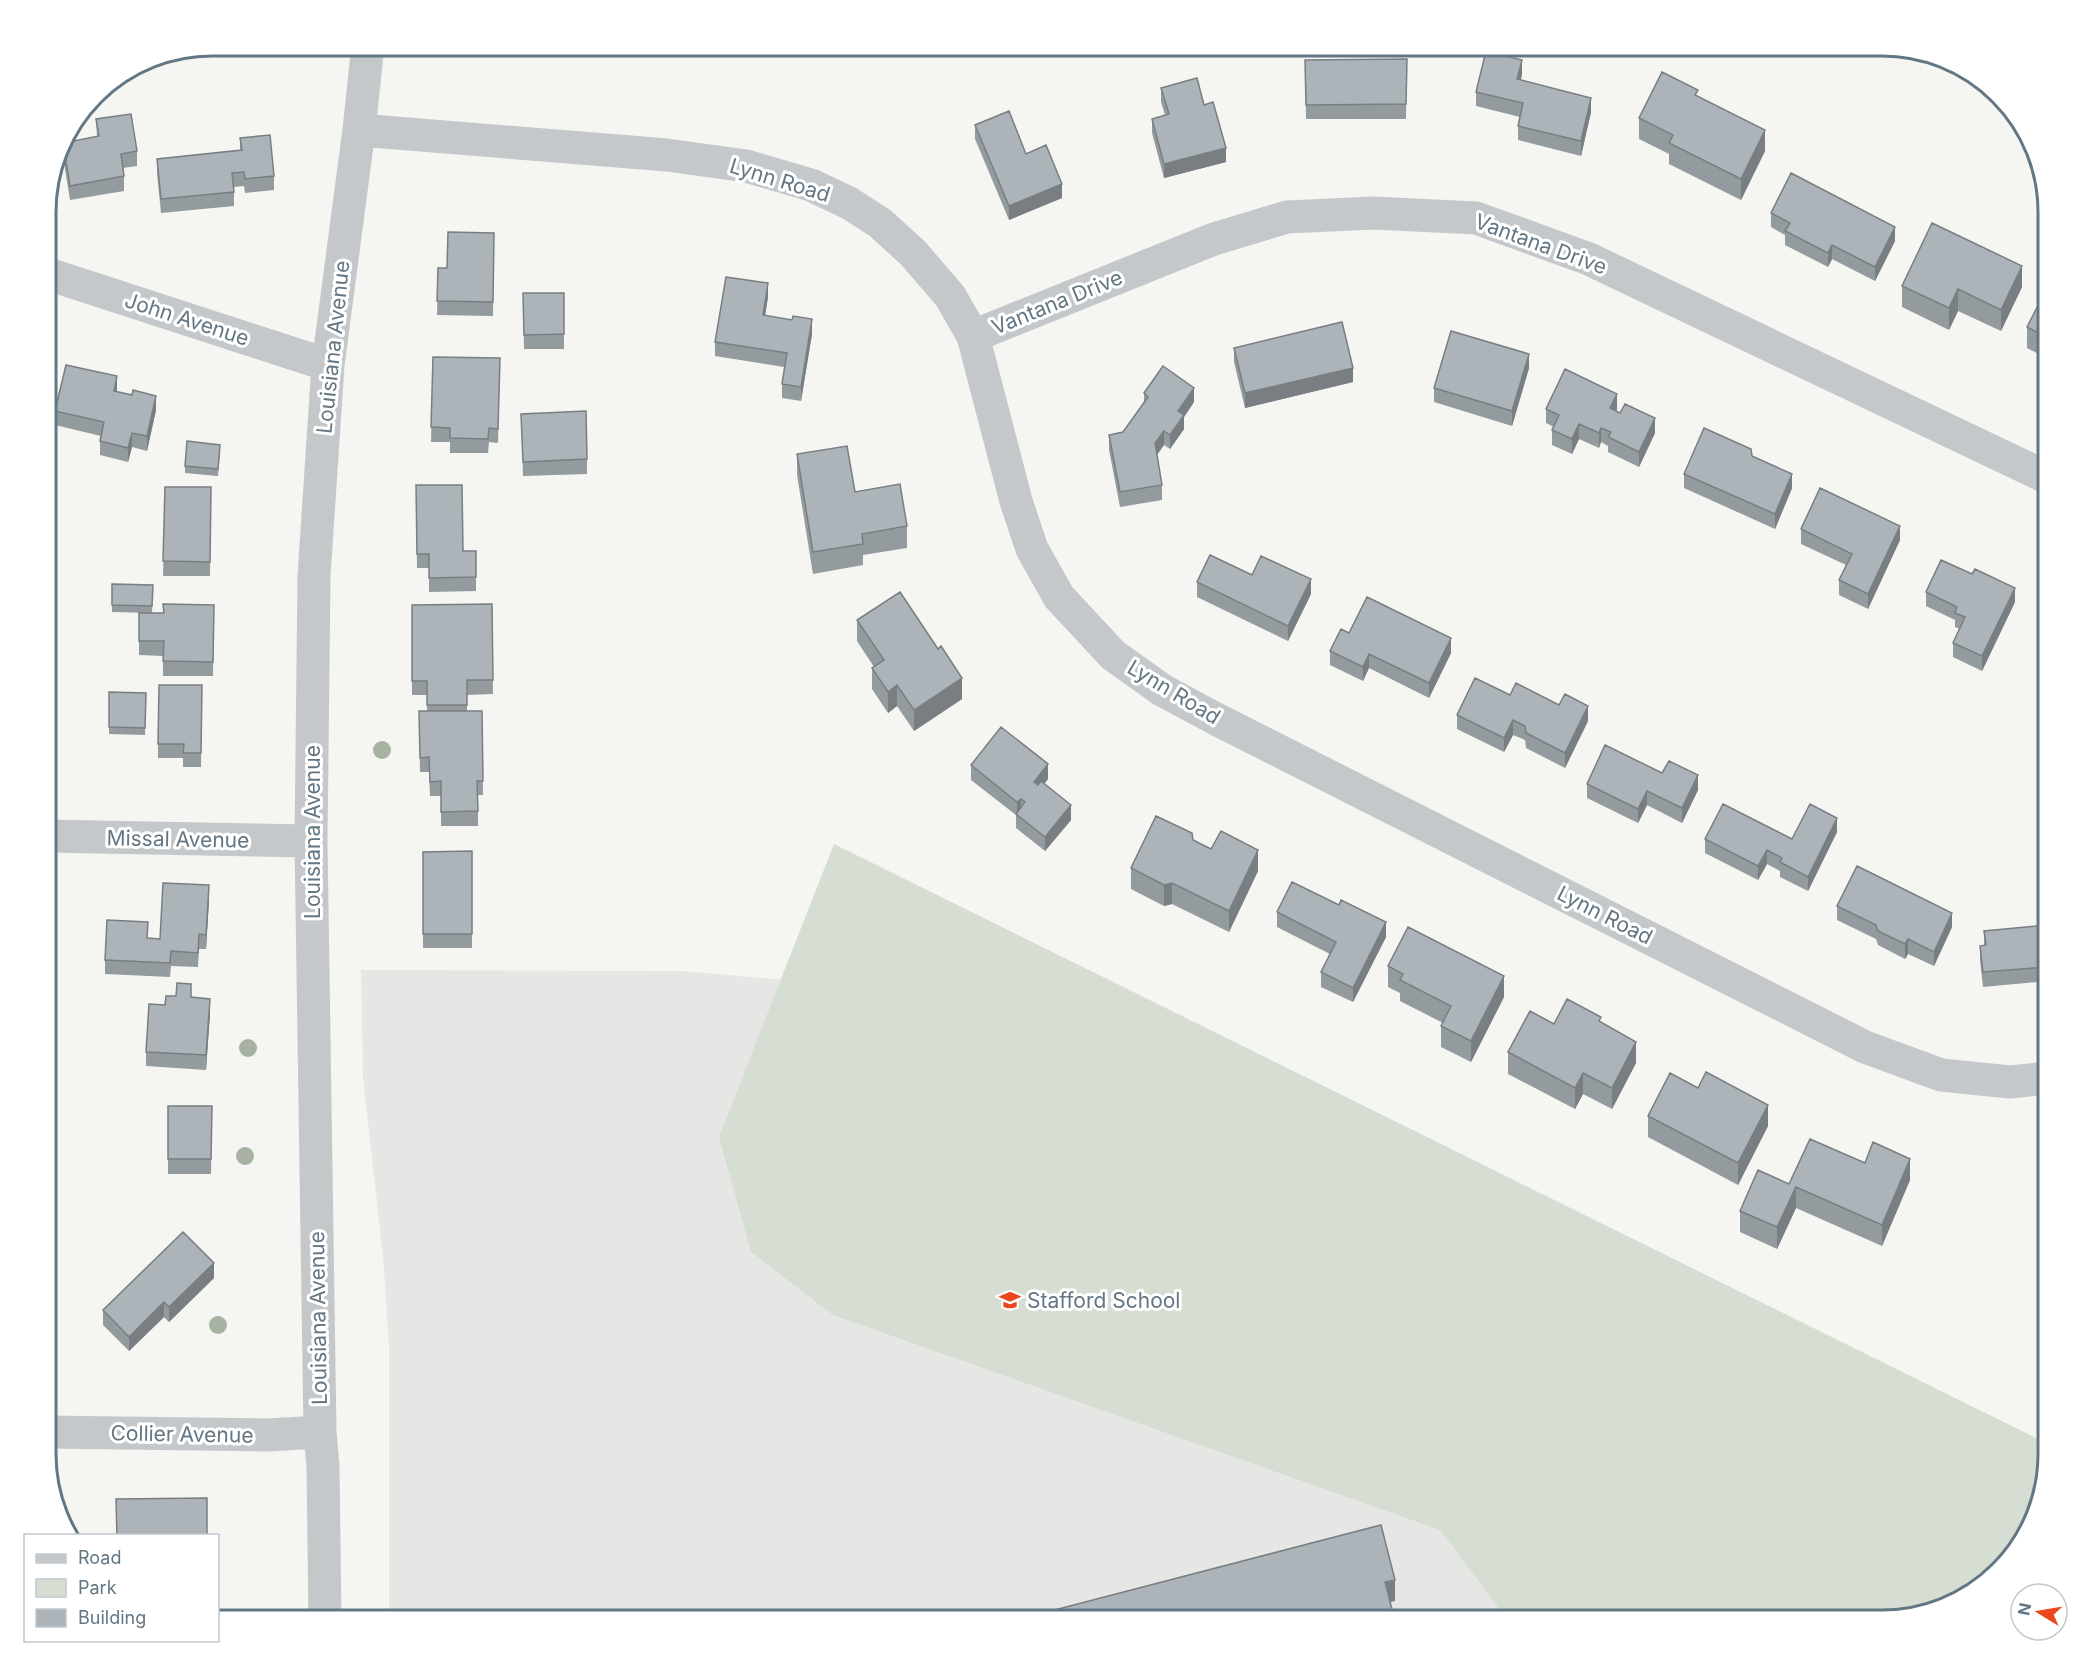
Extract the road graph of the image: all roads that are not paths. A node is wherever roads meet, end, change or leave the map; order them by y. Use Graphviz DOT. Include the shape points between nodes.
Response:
graph roads {
  1 [pos="367,56"];
  2 [pos="359,130"];
  3 [pos="56,277"];
  4 [pos="973,336"];
  5 [pos="328,365"];
  6 [pos="2038,473"];
  7 [pos="56,836"];
  8 [pos="311,841"];
  9 [pos="2038,1079"];
  10 [pos="56,1432"];
  11 [pos="320,1432"];
  12 [pos="325,1610"];
  1 -- 2 [label="street, Louisiana Avenue"];
  2 -- 4 [label="street, Lynn Road" via="667,155 746,166 811,185 880,223 913,253 950,296"];
  2 -- 5 [label="street, Louisiana Avenue"];
  3 -- 5 [label="street, John Avenue"];
  4 -- 6 [label="street, Vantana Drive" via="1214,239 1287,217 1374,213 1476,218 1589,259"];
  4 -- 9 [label="street, Lynn Road" via="1032,549 1059,597 1113,655 1162,690 1865,1047 1941,1075 2010,1082"];
  5 -- 8 [label="street, Louisiana Avenue" via="314,576"];
  7 -- 8 [label="street, Missal Avenue"];
  8 -- 11 [label="street, Louisiana Avenue"];
  10 -- 11 [label="street, Collier Avenue"];
  11 -- 12 [label="street, Louisiana Avenue"];
}
